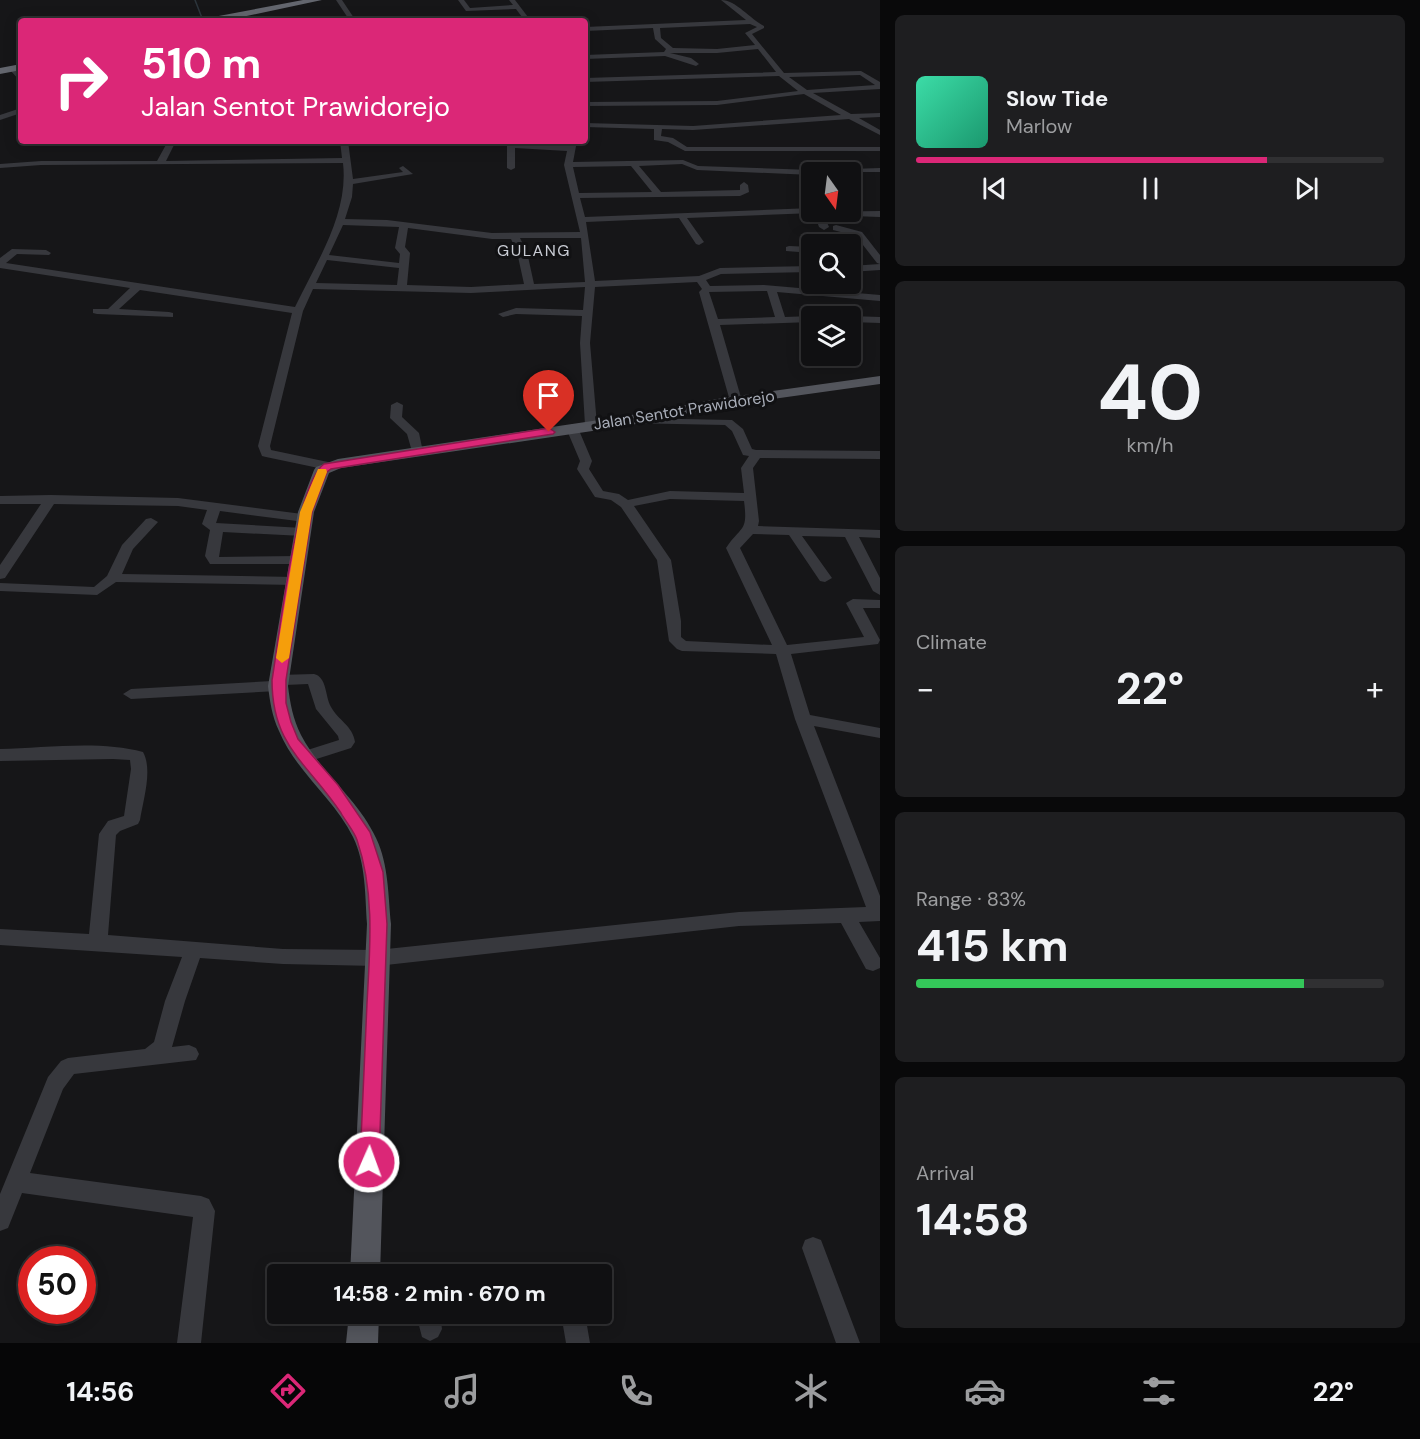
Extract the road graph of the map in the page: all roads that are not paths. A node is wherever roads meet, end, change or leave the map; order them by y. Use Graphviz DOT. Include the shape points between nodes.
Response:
graph roads {
  1 [pos="317,0"];
  2 [pos="331,0"];
  3 [pos="339,0"];
  4 [pos="461,0"];
  5 [pos="512,0"];
  6 [pos="724,0"];
  7 [pos="517,7"];
  8 [pos="468,10"];
  9 [pos="232,18"];
  10 [pos="233,18"];
  11 [pos="351,18"];
  12 [pos="474,18"];
  13 [pos="526,18"];
  14 [pos="752,22"];
  15 [pos="656,25"];
  16 [pos="588,29"];
  17 [pos="760,47"];
  18 [pos="668,52"];
  19 [pos="588,57"];
  20 [pos="696,64"];
  21 [pos="781,75"];
  22 [pos="588,80"];
  23 [pos="666,86"];
  24 [pos="880,86"];
  25 [pos="804,92"];
  26 [pos="692,96"];
  27 [pos="675,103"];
  28 [pos="697,103"];
  29 [pos="588,104"];
  30 [pos="18,110"];
  31 [pos="18,110"];
  32 [pos="0,112"];
  33 [pos="880,115"];
  34 [pos="853,117"];
  35 [pos="0,118"];
  36 [pos="588,125"];
  37 [pos="724,126"];
  38 [pos="658,127"];
  39 [pos="880,133"];
  40 [pos="657,138"];
  41 [pos="739,142"];
  42 [pos="170,144"];
  43 [pos="344,144"];
  44 [pos="507,144"];
  45 [pos="511,145"];
  46 [pos="572,145"];
  47 [pos="880,149"];
  48 [pos="347,160"];
  49 [pos="164,163"];
  50 [pos="633,163"];
  51 [pos="672,163"];
  52 [pos="568,165"];
  53 [pos="0,166"];
  54 [pos="403,168"];
  55 [pos="511,168"];
  56 [pos="712,169"];
  57 [pos="880,170"];
  58 [pos="861,171"];
  59 [pos="801,174"];
  60 [pos="349,182"];
  61 [pos="744,185"];
  62 [pos="720,193"];
  63 [pos="658,194"];
  64 [pos="574,196"];
  65 [pos="801,211"];
  66 [pos="861,213"];
  67 [pos="880,214"];
  68 [pos="682,216"];
  69 [pos="581,220"];
  70 [pos="340,222"];
  71 [pos="822,222"];
  72 [pos="404,225"];
  73 [pos="824,227"];
  74 [pos="836,228"];
  75 [pos="585,235"];
  76 [pos="514,236"];
  77 [pos="699,242"];
  78 [pos="789,249"];
  79 [pos="801,250"];
  80 [pos="46,253"];
  81 [pos="322,257"];
  82 [pos="880,261"];
  83 [pos="0,264"];
  84 [pos="404,266"];
  85 [pos="880,267"];
  86 [pos="861,268"];
  87 [pos="801,269"];
  88 [pos="700,279"];
  89 [pos="529,285"];
  90 [pos="590,285"];
  91 [pos="139,286"];
  92 [pos="309,286"];
  93 [pos="402,289"];
  94 [pos="707,289"];
  95 [pos="771,289"];
  96 [pos="880,298"];
  97 [pos="97,311"];
  98 [pos="298,311"];
  99 [pos="111,312"];
  100 [pos="588,313"];
  101 [pos="503,314"];
  102 [pos="169,315"];
  103 [pos="801,319"];
  104 [pos="861,319"];
  105 [pos="781,320"];
  106 [pos="880,320"];
  107 [pos="714,322"];
  108 [pos="880,380"];
  109 [pos="736,400"];
  110 [pos="397,405"];
  111 [pos="626,421"];
  112 [pos="582,427"];
  113 [pos="417,452"];
  114 [pos="756,454"];
  115 [pos="880,454"];
  116 [pos="328,466"];
  117 [pos="750,497"];
  118 [pos="51,499"];
  119 [pos="0,500"];
  120 [pos="626,504"];
  121 [pos="215,506"];
  122 [pos="151,522"];
  123 [pos="304,525"];
  124 [pos="217,528"];
  125 [pos="750,530"];
  126 [pos="793,532"];
  127 [pos="850,533"];
  128 [pos="880,534"];
  129 [pos="299,560"];
  130 [pos="0,575"];
  131 [pos="113,578"];
  132 [pos="825,578"];
  133 [pos="295,581"];
  134 [pos="0,587"];
  135 [pos="880,591"];
  136 [pos="880,604"];
  137 [pos="782,650"];
  138 [pos="289,681"];
  139 [pos="131,694"];
  140 [pos="803,719"];
  141 [pos="880,733"];
  142 [pos="0,755"];
  143 [pos="308,757"];
  144 [pos="879,914"];
  145 [pos="846,915"];
  146 [pos="0,937"];
  147 [pos="98,941"];
  148 [pos="194,950"];
  149 [pos="377,958"];
  150 [pos="873,963"];
  151 [pos="189,1054"];
  152 [pos="149,1058"];
  153 [pos="16,1182"];
  154 [pos="0,1220"];
  155 [pos="813,1248"];
  156 [pos="365,1264"];
  157 [pos="363,1324"];
  158 [pos="575,1324"];
  159 [pos="189,1343"];
  160 [pos="362,1343"];
  161 [pos="578,1343"];
  162 [pos="848,1343"];
  1 -- 9 [label="highway"];
  2 -- 10 [label="highway"];
  3 -- 11 [label="street"];
  4 -- 8 [label="street"];
  5 -- 7 [label="street"];
  6 -- 14 [label="street"];
  7 -- 8 [label="street"];
  7 -- 13 [label="street"];
  8 -- 12 [label="street"];
  14 -- 15 [label="street"];
  14 -- 17 [label="street" via="762,27 748,33"];
  15 -- 16 [label="street"];
  15 -- 18 [label="street" via="658,39 666,44"];
  17 -- 18 [label="street"];
  17 -- 21 [label="street"];
  18 -- 19 [label="street"];
  18 -- 20 [label="street" via="672,57 690,59"];
  21 -- 23 [label="street"];
  21 -- 24 [label="street" via="861,73"];
  21 -- 25 [label="street"];
  22 -- 23 [label="street"];
  23 -- 27 [label="street"];
  24 -- 25 [label="street"];
  25 -- 28 [label="street"];
  25 -- 34 [label="street"];
  26 -- 28 [label="street"];
  27 -- 28 [label="street"];
  27 -- 29 [label="street"];
  30 -- 32 [label="street"];
  31 -- 35 [label="street"];
  33 -- 34 [label="street"];
  34 -- 37 [label="street"];
  34 -- 39 [label="street"];
  36 -- 38 [label="street"];
  37 -- 38 [label="street"];
  37 -- 41 [label="street"];
  38 -- 40 [label="street"];
  40 -- 41 [label="street" via="670,140 681,148"];
  40 -- 51 [label="street" via="657,143 666,145"];
  41 -- 47 [label="street"];
  42 -- 49 [label="street" via="162,157"];
  43 -- 48 [label="street"];
  44 -- 45 [label="street"];
  45 -- 46 [label="street"];
  45 -- 55 [label="street"];
  46 -- 52 [label="street"];
  48 -- 49 [label="street"];
  48 -- 60 [label="street"];
  49 -- 53 [label="street"];
  50 -- 51 [label="street"];
  50 -- 52 [label="street"];
  50 -- 63 [label="street"];
  51 -- 56 [label="street"];
  52 -- 64 [label="street"];
  54 -- 60 [label="street" via="408,175"];
  56 -- 59 [label="street"];
  56 -- 62 [label="street"];
  57 -- 58 [label="street"];
  60 -- 70 [label="street"];
  61 -- 62 [label="street" via="744,193"];
  62 -- 63 [label="street" via="669,189"];
  63 -- 64 [label="street"];
  64 -- 69 [label="street"];
  65 -- 68 [label="street"];
  66 -- 67 [label="street"];
  68 -- 69 [label="street"];
  68 -- 77 [label="street"];
  69 -- 75 [label="street"];
  70 -- 72 [label="street"];
  70 -- 81 [label="street"];
  71 -- 73 [label="street"];
  72 -- 76 [label="street"];
  72 -- 84 [label="street" via="399,248 405,254"];
  74 -- 82 [label="street" via="859,234"];
  75 -- 76 [label="street"];
  75 -- 90 [label="street"];
  76 -- 89 [label="street"];
  78 -- 79 [label="street"];
  80 -- 83 [label="street" via="15,251"];
  81 -- 84 [label="street"];
  81 -- 92 [label="street"];
  83 -- 91 [label="street"];
  84 -- 93 [label="street"];
  85 -- 86 [label="street"];
  87 -- 88 [label="street" via="720,271"];
  88 -- 90 [label="street"];
  88 -- 94 [label="street"];
  89 -- 90 [label="street"];
  89 -- 93 [label="street" via="471,290"];
  90 -- 100 [label="street"];
  91 -- 98 [label="street"];
  91 -- 99 [label="street"];
  92 -- 93 [label="street"];
  92 -- 98 [label="street"];
  94 -- 95 [label="street"];
  94 -- 107 [label="street" via="704,292"];
  95 -- 96 [label="street"];
  95 -- 105 [label="street"];
  97 -- 99 [label="street"];
  98 -- 116 [label="street" via="264,446 266,453 275,456"];
  99 -- 102 [label="street"];
  100 -- 101 [label="street"];
  100 -- 112 [label="street"];
  103 -- 105 [label="street"];
  104 -- 106 [label="street"];
  105 -- 107 [label="street"];
  107 -- 109 [label="street"];
  108 -- 109 [label="main road, Jalan Sentot Prawidorejo"];
  109 -- 111 [label="main road, Jalan Sentot Prawidorejo"];
  110 -- 113 [label="street" via="396,418 413,433"];
  111 -- 112 [label="main road, Jalan Sentot Prawidorejo"];
  111 -- 114 [label="street" via="728,422 736,429 747,452"];
  112 -- 113 [label="main road, Jalan Sentot Prawidorejo"];
  112 -- 120 [label="street" via="586,461 583,469 599,494"];
  113 -- 116 [label="main road, Jalan Sentot Prawidorejo"];
  114 -- 115 [label="street"];
  114 -- 117 [label="street" via="747,468"];
  116 -- 123 [label="main road" via="322,470"];
  117 -- 120 [label="street" via="670,495"];
  117 -- 125 [label="street"];
  118 -- 119 [label="street"];
  118 -- 121 [label="street"];
  118 -- 130 [label="street"];
  120 -- 137 [label="street" via="664,560 676,642 687,648"];
  121 -- 123 [label="street"];
  121 -- 124 [label="street" via="209,524"];
  122 -- 131 [label="street" via="127,548"];
  123 -- 124 [label="street"];
  123 -- 129 [label="main road"];
  124 -- 129 [label="street" via="212,556 215,561"];
  125 -- 126 [label="street"];
  125 -- 137 [label="street" via="738,539 733,548 735,556"];
  126 -- 127 [label="street"];
  126 -- 132 [label="street"];
  127 -- 128 [label="street"];
  127 -- 135 [label="street"];
  129 -- 133 [label="main road"];
  131 -- 133 [label="street"];
  131 -- 134 [label="street" via="97,591"];
  133 -- 138 [label="main road"];
  136 -- 137 [label="street" via="853,603 873,641"];
  137 -- 140 [label="street"];
  138 -- 139 [label="street"];
  138 -- 143 [label="main road" via="284,722 292,741"];
  138 -- 143 [label="street" via="314,679 324,709 346,735 345,744"];
  140 -- 141 [label="street"];
  140 -- 144 [label="street"];
  142 -- 147 [label="street" via="137,756 139,769 132,820 114,826 108,834"];
  143 -- 149 [label="main road" via="369,848 379,924"];
  144 -- 145 [label="street"];
  145 -- 149 [label="street" via="739,919"];
  145 -- 150 [label="street"];
  146 -- 147 [label="street"];
  147 -- 148 [label="street"];
  148 -- 149 [label="street"];
  148 -- 152 [label="street" via="164,1043"];
  149 -- 156 [label="main road"];
  151 -- 152 [label="street"];
  152 -- 153 [label="street" via="68,1067 55,1084"];
  153 -- 154 [label="street"];
  153 -- 159 [label="street" via="201,1207 204,1227"];
  155 -- 162 [label="street"];
  157 -- 160 [label="main road"];
  158 -- 161 [label="street"];
}
